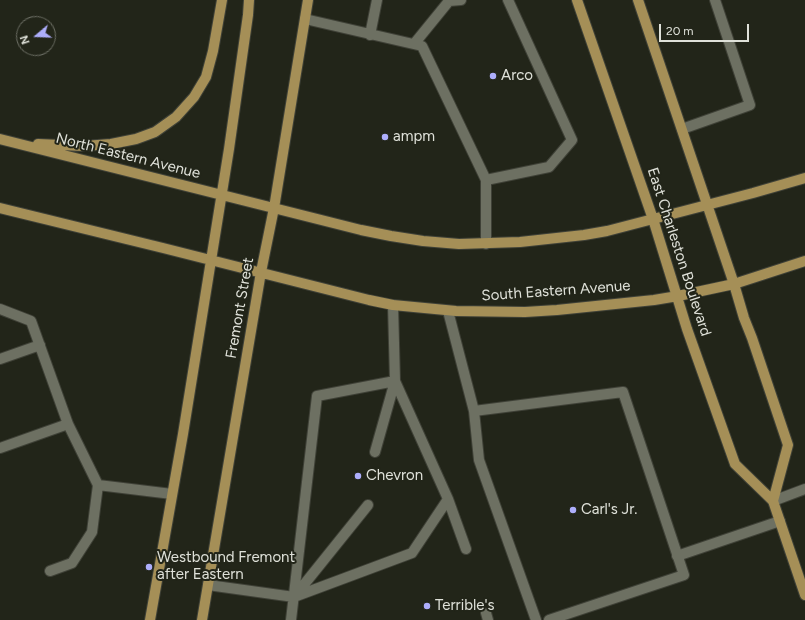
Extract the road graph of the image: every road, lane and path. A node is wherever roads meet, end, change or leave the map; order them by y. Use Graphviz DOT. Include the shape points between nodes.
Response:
graph roads {
  1 [pos="222,0"];
  2 [pos="249,0"];
  3 [pos="308,0"];
  4 [pos="378,0"];
  5 [pos="460,0"];
  6 [pos="508,0"];
  7 [pos="577,0"];
  8 [pos="638,0"];
  9 [pos="715,0"];
  10 [pos="450,1"];
  11 [pos="305,19"];
  12 [pos="370,35"];
  13 [pos="414,44"];
  14 [pos="682,129"];
  15 [pos="0,139"];
  16 [pos="19,144"];
  17 [pos="805,178"];
  18 [pos="486,180"];
  19 [pos="222,195"];
  20 [pos="707,204"];
  21 [pos="0,208"];
  22 [pos="274,208"];
  23 [pos="653,219"];
  24 [pos="486,244"];
  25 [pos="210,260"];
  26 [pos="805,261"];
  27 [pos="261,272"];
  28 [pos="734,284"];
  29 [pos="678,296"];
  30 [pos="393,305"];
  31 [pos="0,309"];
  32 [pos="448,310"];
  33 [pos="40,345"];
  34 [pos="0,359"];
  35 [pos="395,381"];
  36 [pos="474,411"];
  37 [pos="68,424"];
  38 [pos="0,448"];
  39 [pos="375,452"];
  40 [pos="98,485"];
  41 [pos="805,489"];
  42 [pos="172,494"];
  43 [pos="448,499"];
  44 [pos="773,501"];
  45 [pos="368,505"];
  46 [pos="780,521"];
  47 [pos="466,549"];
  48 [pos="677,556"];
  49 [pos="50,570"];
  50 [pos="208,585"];
  51 [pos="805,595"];
  52 [pos="294,597"];
  53 [pos="150,620"];
  54 [pos="202,620"];
  55 [pos="291,620"];
  56 [pos="536,620"];
  57 [pos="549,620"];
  1 -- 16 [label="main road" via="206,77 194,97 176,118 155,132 111,144"];
  2 -- 19 [label="main road"];
  3 -- 11 [label="main road, Fremont Street"];
  4 -- 12 [label="lane"];
  5 -- 10 [label="lane"];
  6 -- 18 [label="lane" via="572,140 549,167"];
  7 -- 23 [label="main road, East Charleston Boulevard"];
  8 -- 14 [label="main road"];
  9 -- 14 [label="lane" via="750,105"];
  10 -- 13 [label="lane"];
  11 -- 12 [label="lane"];
  11 -- 22 [label="main road, Fremont Street"];
  12 -- 13 [label="lane"];
  13 -- 18 [label="lane" via="422,46"];
  14 -- 20 [label="main road"];
  15 -- 16 [label="main road, North Eastern Avenue"];
  16 -- 19 [label="main road, North Eastern Avenue"];
  17 -- 20 [label="main road"];
  18 -- 24 [label="lane"];
  19 -- 22 [label="main road, North Eastern Avenue"];
  19 -- 25 [label="main road"];
  20 -- 23 [label="main road"];
  20 -- 28 [label="main road"];
  21 -- 25 [label="main road"];
  22 -- 24 [label="main road" via="391,236 458,244"];
  22 -- 27 [label="main road, Fremont Street"];
  23 -- 24 [label="main road" via="584,235"];
  23 -- 29 [label="main road, East Charleston Boulevard"];
  25 -- 27 [label="main road, South Eastern Avenue"];
  25 -- 42 [label="main road"];
  26 -- 28 [label="main road, South Eastern Avenue"];
  27 -- 30 [label="main road, South Eastern Avenue"];
  27 -- 50 [label="main road, Fremont Street"];
  28 -- 29 [label="main road, South Eastern Avenue"];
  28 -- 44 [label="main road" via="788,445"];
  29 -- 32 [label="main road, South Eastern Avenue" via="531,311"];
  29 -- 44 [label="main road, East Charleston Boulevard" via="735,464"];
  30 -- 32 [label="main road, South Eastern Avenue"];
  30 -- 35 [label="lane"];
  31 -- 33 [label="lane" via="31,321"];
  32 -- 36 [label="lane"];
  33 -- 34 [label="lane"];
  33 -- 37 [label="lane"];
  35 -- 39 [label="lane"];
  35 -- 43 [label="lane"];
  35 -- 52 [label="lane" via="316,396"];
  36 -- 48 [label="lane" via="623,392"];
  36 -- 56 [label="lane" via="479,460"];
  37 -- 38 [label="lane"];
  37 -- 40 [label="lane"];
  40 -- 42 [label="lane"];
  40 -- 49 [label="lane" via="92,532 72,563"];
  41 -- 44 [label="lane"];
  42 -- 53 [label="main road"];
  43 -- 47 [label="lane"];
  43 -- 52 [label="lane" via="412,553"];
  44 -- 46 [label="main road, East Charleston Boulevard"];
  45 -- 52 [label="lane"];
  46 -- 48 [label="lane"];
  46 -- 51 [label="main road, East Charleston Boulevard"];
  48 -- 57 [label="lane" via="684,575"];
  50 -- 52 [label="lane"];
  50 -- 54 [label="main road, Fremont Street"];
  52 -- 55 [label="lane"];
}
